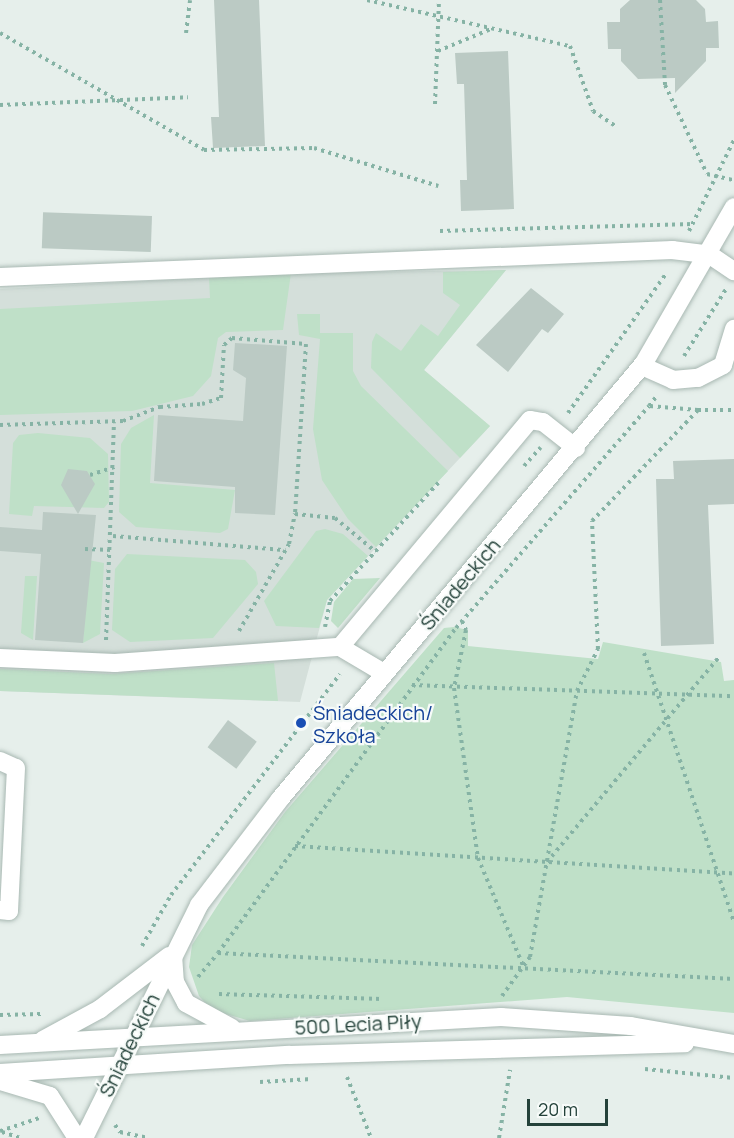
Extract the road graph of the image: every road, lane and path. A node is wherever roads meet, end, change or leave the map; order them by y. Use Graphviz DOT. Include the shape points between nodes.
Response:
graph roads {
  1 [pos="190,0"];
  2 [pos="367,0"];
  3 [pos="439,0"];
  4 [pos="660,0"];
  5 [pos="439,16"];
  6 [pos="492,28"];
  7 [pos="0,33"];
  8 [pos="186,33"];
  9 [pos="438,51"];
  10 [pos="188,98"];
  11 [pos="117,101"];
  12 [pos="435,104"];
  13 [pos="0,105"];
  14 [pos="617,127"];
  15 [pos="734,180"];
  16 [pos="438,186"];
  17 [pos="734,207"];
  18 [pos="693,224"];
  19 [pos="440,231"];
  20 [pos="710,255"];
  21 [pos="734,271"];
  22 [pos="0,277"];
  23 [pos="734,277"];
  24 [pos="734,329"];
  25 [pos="642,366"];
  26 [pos="669,380"];
  27 [pos="649,406"];
  28 [pos="698,410"];
  29 [pos="734,410"];
  30 [pos="114,422"];
  31 [pos="0,425"];
  32 [pos="576,448"];
  33 [pos="115,466"];
  34 [pos="90,475"];
  35 [pos="441,480"];
  36 [pos="295,514"];
  37 [pos="113,536"];
  38 [pos="85,549"];
  39 [pos="112,550"];
  40 [pos="285,550"];
  41 [pos="376,552"];
  42 [pos="462,621"];
  43 [pos="234,640"];
  44 [pos="105,646"];
  45 [pos="331,648"];
  46 [pos="644,653"];
  47 [pos="720,656"];
  48 [pos="0,658"];
  49 [pos="384,673"];
  50 [pos="411,685"];
  51 [pos="454,688"];
  52 [pos="577,691"];
  53 [pos="658,693"];
  54 [pos="694,694"];
  55 [pos="734,696"];
  56 [pos="667,722"];
  57 [pos="0,761"];
  58 [pos="6,836"];
  59 [pos="295,846"];
  60 [pos="478,858"];
  61 [pos="547,862"];
  62 [pos="713,872"];
  63 [pos="734,874"];
  64 [pos="0,910"];
  65 [pos="734,922"];
  66 [pos="173,953"];
  67 [pos="218,953"];
  68 [pos="524,968"];
  69 [pos="734,980"];
  70 [pos="196,988"];
  71 [pos="501,1017"];
  72 [pos="241,1031"];
  73 [pos="134,1038"];
  74 [pos="714,1042"];
  75 [pos="37,1043"];
  76 [pos="734,1044"];
  77 [pos="0,1045"];
  78 [pos="501,1046"];
  79 [pos="122,1063"];
  80 [pos="633,1068"];
  81 [pos="0,1073"];
  82 [pos="338,1077"];
  83 [pos="734,1078"];
  84 [pos="316,1079"];
  85 [pos="0,1081"];
  86 [pos="249,1081"];
  87 [pos="113,1119"];
  88 [pos="0,1131"];
  89 [pos="125,1136"];
  90 [pos="21,1138"];
  91 [pos="76,1138"];
  92 [pos="84,1138"];
  93 [pos="148,1138"];
  94 [pos="371,1138"];
  95 [pos="500,1138"];
  1 -- 8 [label="path"];
  2 -- 5 [label="path"];
  3 -- 5 [label="path"];
  4 -- 15 [label="path" via="665,85 707,174"];
  5 -- 6 [label="path"];
  5 -- 9 [label="path"];
  6 -- 9 [label="path"];
  6 -- 14 [label="path" via="570,46 593,111"];
  7 -- 11 [label="path"];
  9 -- 12 [label="path"];
  10 -- 11 [label="path"];
  11 -- 13 [label="path"];
  11 -- 16 [label="path" via="204,150 314,148"];
  17 -- 20 [label="street, Śniadeckich"];
  18 -- 19 [label="path"];
  20 -- 21 [label="street"];
  20 -- 22 [label="street" via="621,251"];
  20 -- 25 [label="street, Śniadeckich"];
  23 -- 26 [label="path"];
  24 -- 26 [label="street" via="728,355 716,371 685,381"];
  25 -- 26 [label="street"];
  25 -- 32 [label="street, Śniadeckich"];
  26 -- 27 [label="path"];
  27 -- 28 [label="path"];
  27 -- 42 [label="path"];
  28 -- 29 [label="path"];
  28 -- 52 [label="path" via="592,521 598,649"];
  30 -- 31 [label="path"];
  30 -- 33 [label="path"];
  30 -- 36 [label="path" via="160,407 221,398 224,345 232,338 306,344"];
  32 -- 45 [label="street" via="543,422 530,420"];
  32 -- 49 [label="street, Śniadeckich"];
  33 -- 34 [label="path"];
  33 -- 37 [label="path"];
  35 -- 41 [label="path"];
  36 -- 40 [label="path"];
  36 -- 41 [label="path" via="335,518"];
  37 -- 39 [label="path"];
  37 -- 40 [label="path"];
  38 -- 39 [label="path"];
  39 -- 44 [label="path"];
  40 -- 43 [label="path"];
  41 -- 45 [label="path" via="330,602"];
  42 -- 50 [label="path"];
  42 -- 51 [label="path" via="466,630"];
  45 -- 48 [label="street" via="115,663"];
  45 -- 49 [label="street"];
  46 -- 53 [label="path"];
  47 -- 54 [label="path"];
  49 -- 66 [label="street, Śniadeckich" via="225,868"];
  50 -- 51 [label="path"];
  50 -- 59 [label="path"];
  51 -- 52 [label="path"];
  51 -- 60 [label="path"];
  52 -- 53 [label="path"];
  52 -- 61 [label="path"];
  53 -- 54 [label="path"];
  53 -- 56 [label="path"];
  54 -- 55 [label="path"];
  54 -- 56 [label="path"];
  56 -- 61 [label="path"];
  56 -- 62 [label="path"];
  57 -- 58 [label="street" via="16,768"];
  58 -- 64 [label="street" via="9,911"];
  59 -- 60 [label="path"];
  59 -- 67 [label="path"];
  60 -- 61 [label="path"];
  60 -- 68 [label="path"];
  61 -- 62 [label="path"];
  61 -- 68 [label="path"];
  62 -- 63 [label="path"];
  62 -- 65 [label="path"];
  66 -- 72 [label="street, Śniadeckich" via="176,982 186,1003 218,1024"];
  66 -- 73 [label="street, Śniadeckich"];
  66 -- 75 [label="street, Śniadeckich" via="100,1009"];
  67 -- 68 [label="path"];
  67 -- 70 [label="path" via="194,982"];
  68 -- 69 [label="path"];
  68 -- 71 [label="path" via="501,995"];
  71 -- 72 [label="street, 500 Lecia Piły"];
  71 -- 74 [label="street, 500 Lecia Piły" via="631,1026"];
  72 -- 73 [label="street, 500 Lecia Piły"];
  73 -- 75 [label="street, 500 Lecia Piły"];
  73 -- 79 [label="street, Śniadeckich"];
  74 -- 76 [label="street, 500 Lecia Piły"];
  74 -- 78 [label="street, 500 Lecia Piły"];
  75 -- 77 [label="street, 500 Lecia Piły"];
  78 -- 79 [label="street, 500 Lecia Piły"];
  78 -- 95 [label="path" via="501,1060 510,1069"];
  79 -- 81 [label="street, 500 Lecia Piły"];
  79 -- 92 [label="street, Śniadeckich"];
  80 -- 83 [label="path"];
  82 -- 94 [label="path" via="349,1077"];
  84 -- 86 [label="path"];
  85 -- 91 [label="street" via="50,1096"];
  87 -- 89 [label="path"];
  88 -- 90 [label="path"];
  89 -- 93 [label="path"];
}
